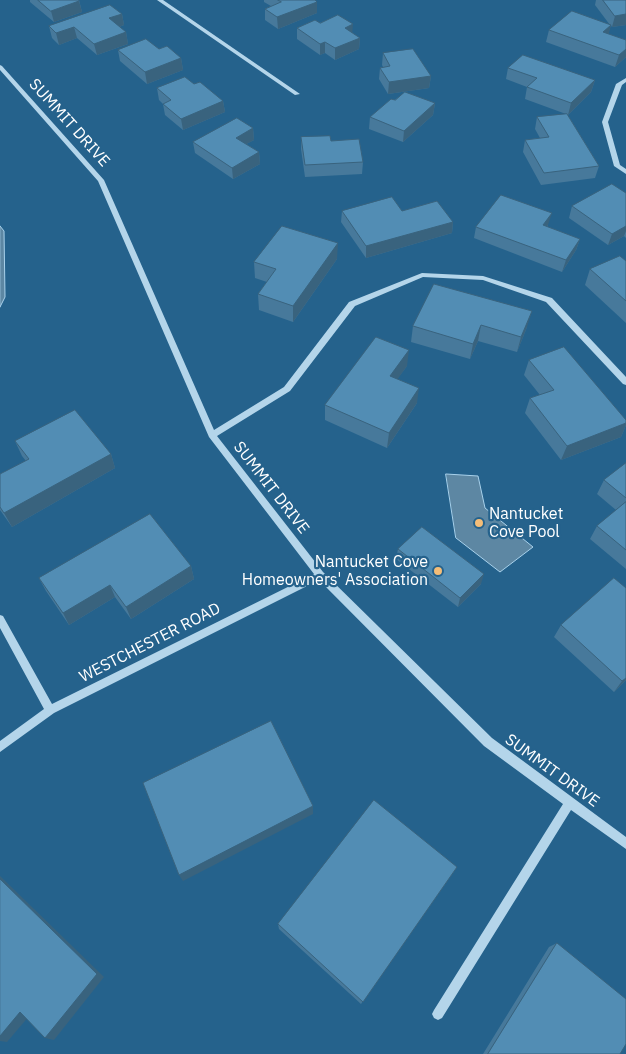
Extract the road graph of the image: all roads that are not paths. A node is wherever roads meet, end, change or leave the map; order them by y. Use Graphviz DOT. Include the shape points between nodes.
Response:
graph roads {
  1 [pos="160,0"];
  2 [pos="0,67"];
  3 [pos="626,80"];
  4 [pos="297,94"];
  5 [pos="626,172"];
  6 [pos="626,382"];
  7 [pos="212,436"];
  8 [pos="320,575"];
  9 [pos="0,619"];
  10 [pos="50,710"];
  11 [pos="0,747"];
  12 [pos="569,803"];
  13 [pos="626,844"];
  14 [pos="438,1014"];
  1 -- 4 [label="street"];
  2 -- 7 [label="street, SUMMIT DRIVE" via="101,180"];
  3 -- 5 [label="street" via="619,84 605,122 617,166"];
  6 -- 7 [label="street" via="549,300 483,278 422,275 352,304 288,389"];
  7 -- 8 [label="street, SUMMIT DRIVE"];
  8 -- 10 [label="street, WESTCHESTER ROAD"];
  8 -- 12 [label="street, SUMMIT DRIVE" via="488,742"];
  9 -- 10 [label="street"];
  10 -- 11 [label="street, WESTCHESTER ROAD"];
  12 -- 13 [label="street, SUMMIT DRIVE"];
  12 -- 14 [label="street"];
}
